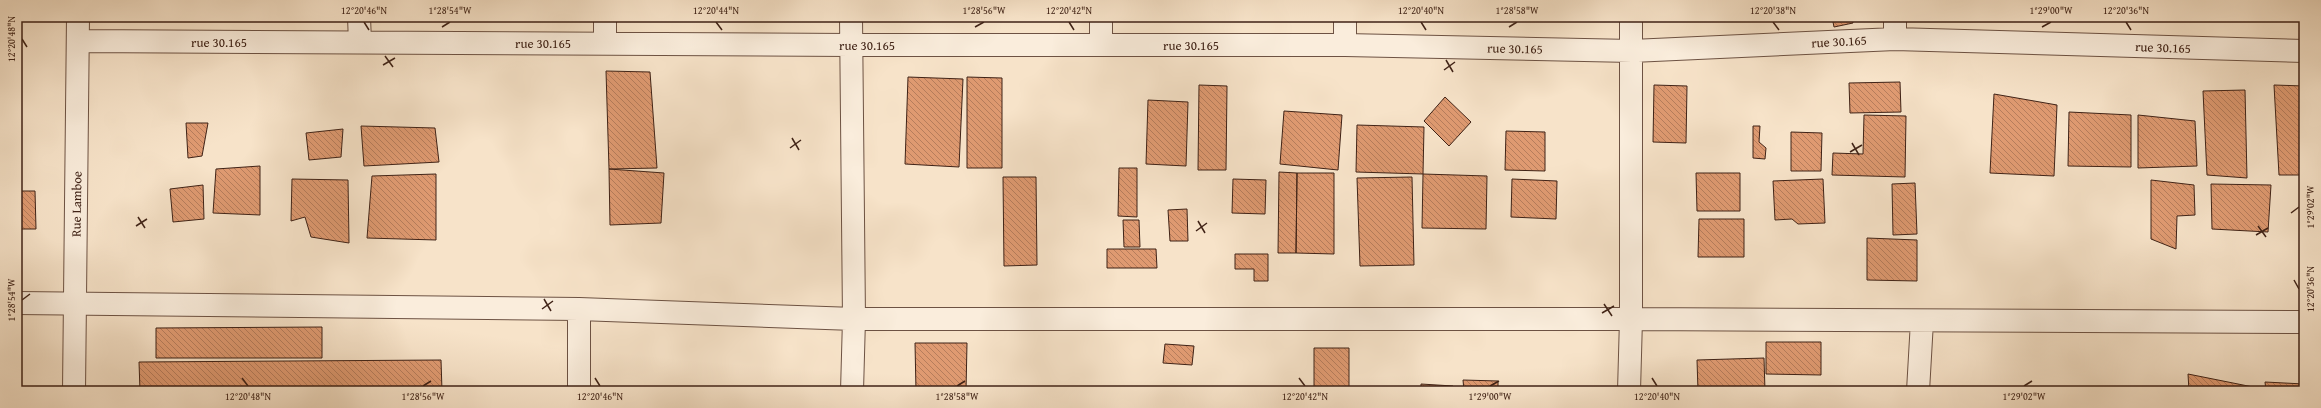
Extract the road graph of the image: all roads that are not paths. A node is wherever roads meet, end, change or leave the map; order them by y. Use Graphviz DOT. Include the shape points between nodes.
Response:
graph roads {
  1 [pos="78,17"];
  2 [pos="359,17"];
  3 [pos="605,17"];
  4 [pos="851,17"];
  5 [pos="1101,17"];
  6 [pos="1345,17"];
  7 [pos="1631,17"];
  8 [pos="1895,17"];
  9 [pos="1895,39"];
  10 [pos="78,41"];
  11 [pos="360,42"];
  12 [pos="605,43"];
  13 [pos="851,45"];
  14 [pos="1101,45"];
  15 [pos="1345,45"];
  16 [pos="1632,51"];
  17 [pos="2304,51"];
  18 [pos="17,303"];
  19 [pos="75,304"];
  20 [pos="579,309"];
  21 [pos="854,319"];
  22 [pos="1631,319"];
  23 [pos="1922,321"];
  24 [pos="2304,322"];
  25 [pos="74,391"];
  26 [pos="579,391"];
  27 [pos="852,391"];
  28 [pos="1629,391"];
  29 [pos="1918,391"];
  1 -- 10 [label="street, Rue Lamboe"];
  2 -- 11 [label="street"];
  3 -- 12 [label="street"];
  4 -- 13 [label="street"];
  5 -- 14 [label="street"];
  6 -- 15 [label="street"];
  7 -- 16 [label="street"];
  8 -- 9 [label="street"];
  9 -- 16 [label="street, rue 30.165"];
  9 -- 17 [label="street, rue 30.165"];
  10 -- 11 [label="street, rue 30.165"];
  10 -- 19 [label="street, Rue Lamboe"];
  11 -- 12 [label="street, rue 30.165"];
  12 -- 13 [label="street, rue 30.165"];
  13 -- 14 [label="street, rue 30.165"];
  13 -- 21 [label="street"];
  14 -- 15 [label="street, rue 30.165"];
  15 -- 16 [label="street, rue 30.165"];
  16 -- 22 [label="street"];
  18 -- 19 [label="street"];
  19 -- 20 [label="street"];
  19 -- 25 [label="street, Rue Lamboe"];
  20 -- 21 [label="street"];
  20 -- 26 [label="street"];
  21 -- 22 [label="street"];
  21 -- 27 [label="street"];
  22 -- 23 [label="street"];
  22 -- 28 [label="street"];
  23 -- 24 [label="street"];
  23 -- 29 [label="street"];
}
